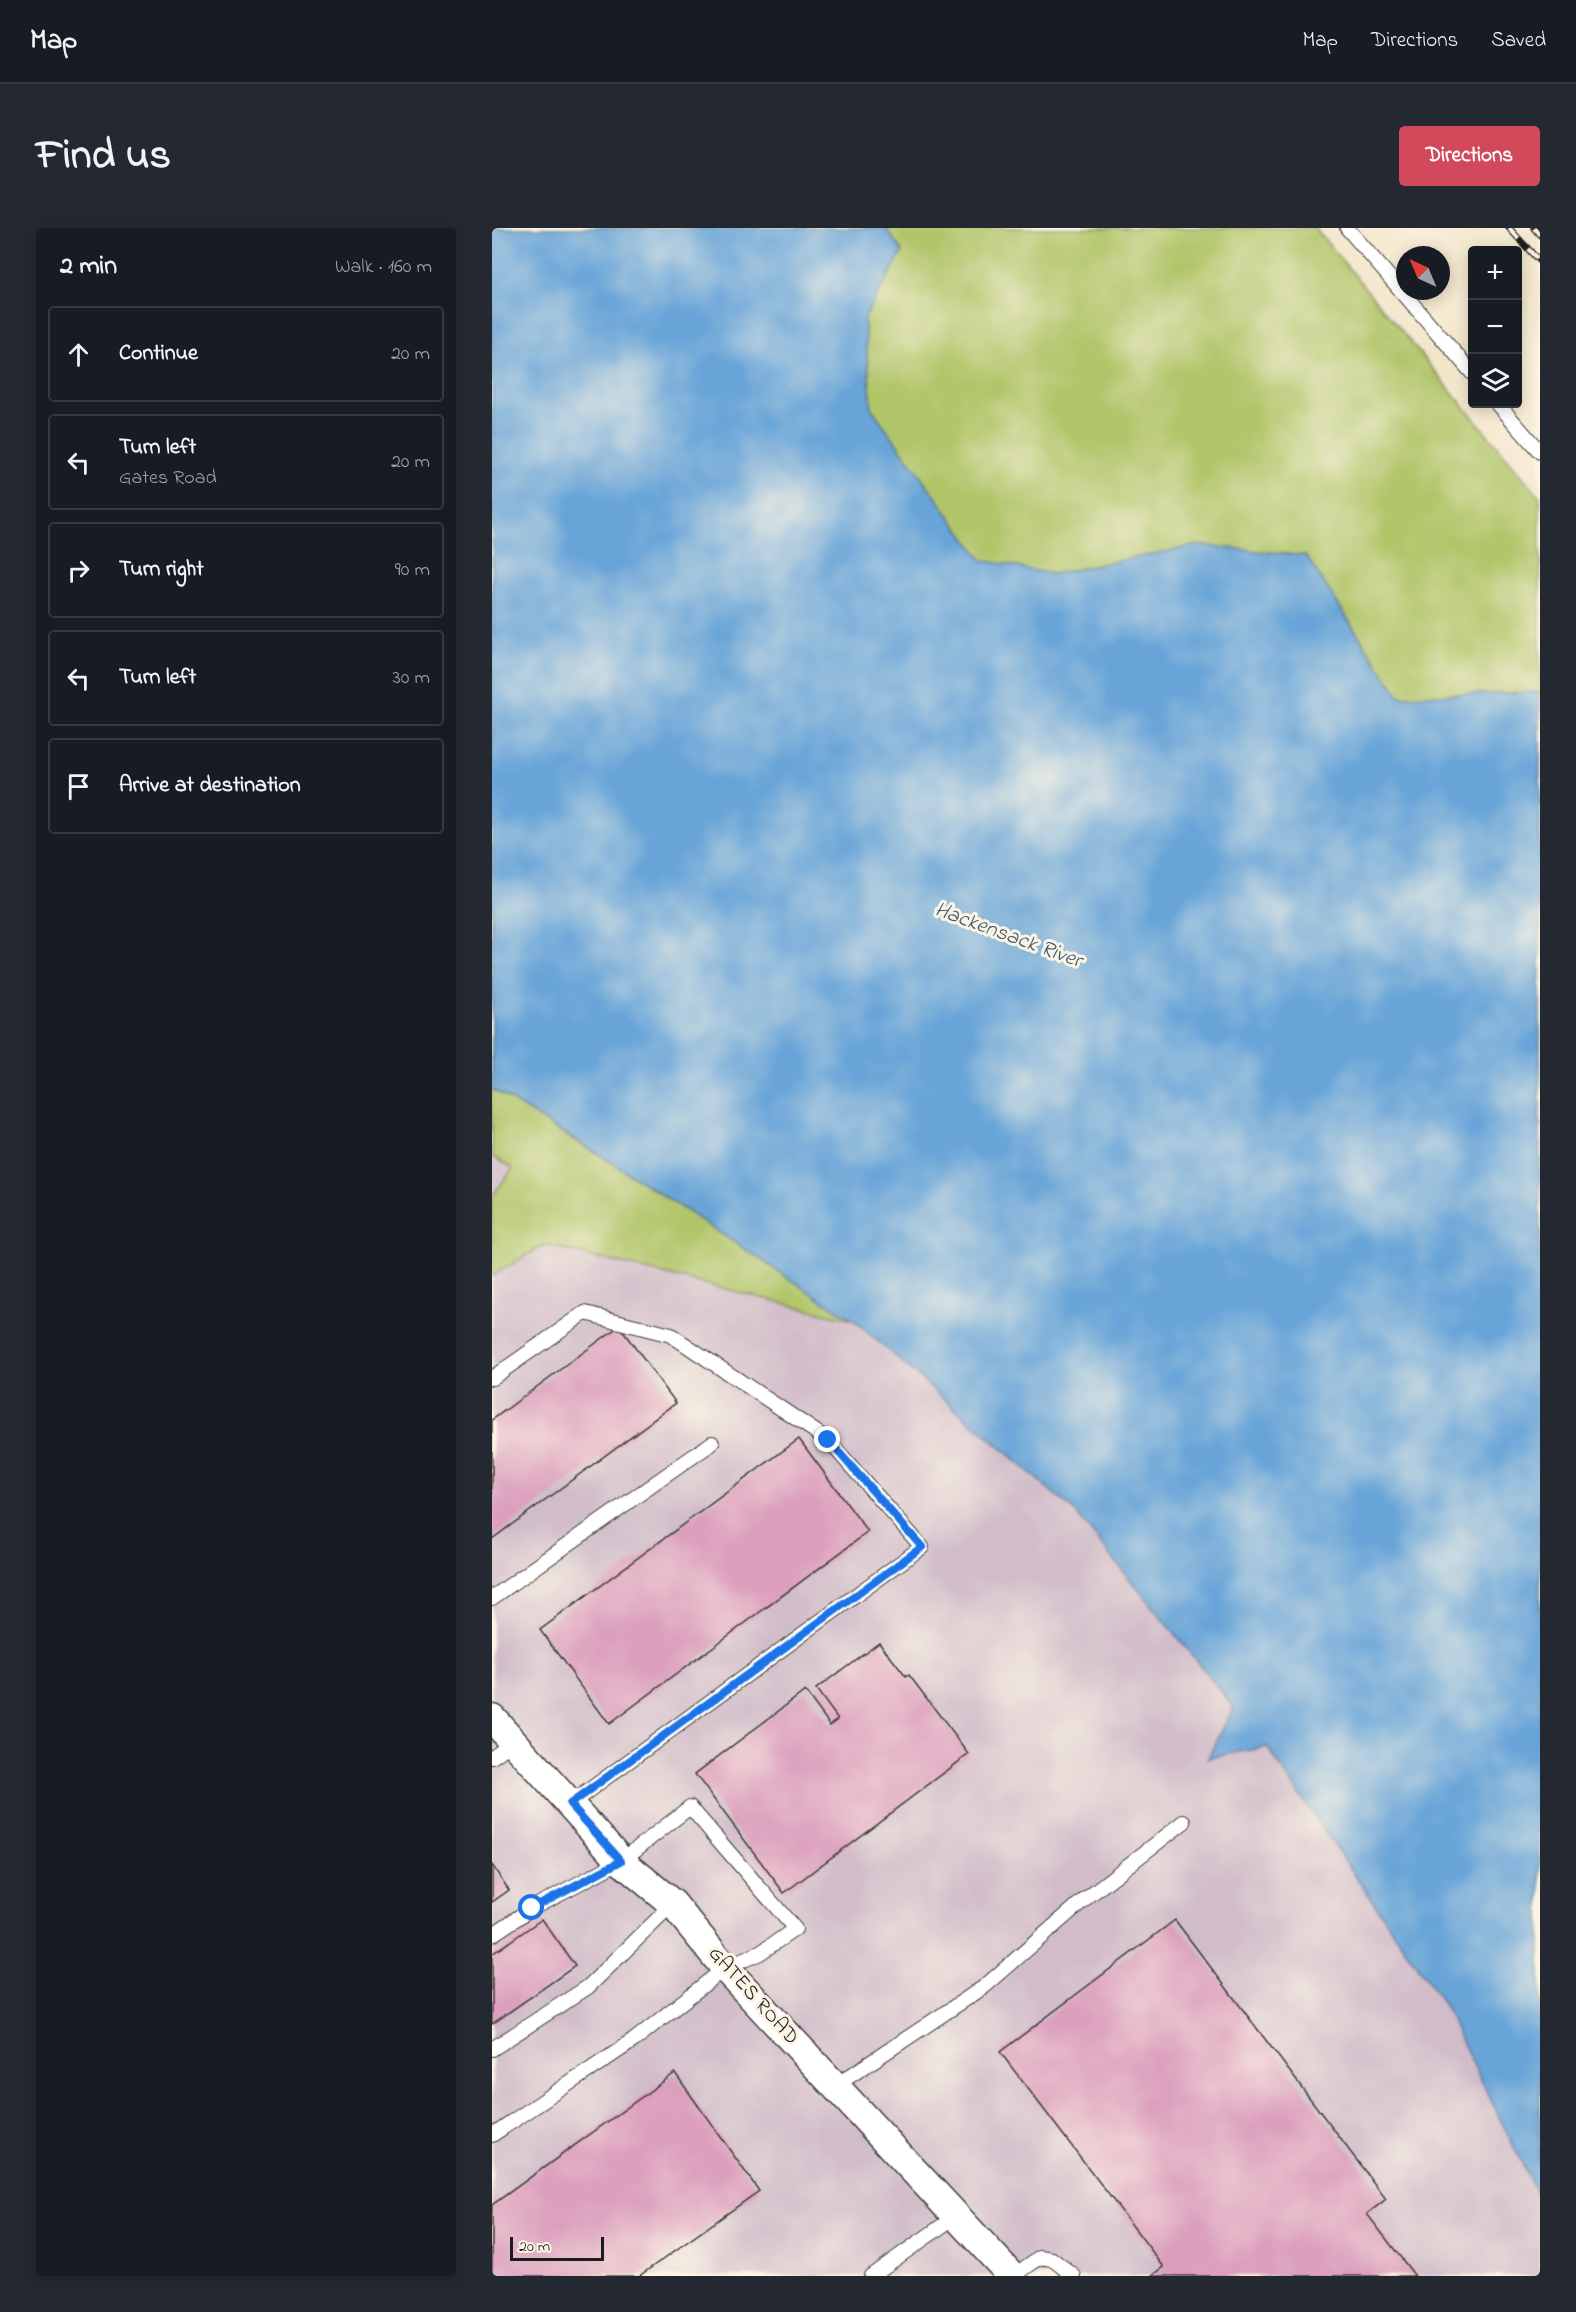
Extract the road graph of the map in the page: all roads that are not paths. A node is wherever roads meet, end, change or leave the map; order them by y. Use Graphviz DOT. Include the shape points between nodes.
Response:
graph roads {
  1 [pos="1347,228"];
  2 [pos="1468,368"];
  3 [pos="1502,408"];
  4 [pos="1540,452"];
  5 [pos="492,1378"];
  6 [pos="712,1443"];
  7 [pos="492,1598"];
  8 [pos="492,1718"];
  9 [pos="503,1750"];
  10 [pos="570,1804"];
  11 [pos="1184,1822"];
  12 [pos="621,1861"];
  13 [pos="673,1904"];
  14 [pos="492,1935"];
  15 [pos="725,1968"];
  16 [pos="492,2049"];
  17 [pos="835,2086"];
  18 [pos="492,2135"];
  19 [pos="956,2216"];
  20 [pos="871,2276"];
  21 [pos="1013,2276"];
  22 [pos="1074,2276"];
  1 -- 2 [label="lane"];
  3 -- 4 [label="lane"];
  5 -- 10 [label="lane" via="585,1313 671,1335 828,1440 922,1547"];
  6 -- 7 [label="lane"];
  8 -- 9 [label="street, GATES ROAD"];
  9 -- 10 [label="street, GATES ROAD"];
  10 -- 12 [label="street, GATES ROAD"];
  11 -- 17 [label="lane" via="1086,1898 984,1987"];
  12 -- 13 [label="street, GATES ROAD"];
  12 -- 14 [label="lane" via="532,1908"];
  12 -- 15 [label="lane" via="690,1807 795,1929 760,1953"];
  13 -- 15 [label="street, GATES ROAD"];
  13 -- 16 [label="lane" via="588,1988"];
  15 -- 17 [label="street, GATES ROAD"];
  15 -- 18 [label="lane" via="633,2041"];
  17 -- 19 [label="street, GATES ROAD"];
  19 -- 20 [label="lane"];
  19 -- 21 [label="street, GATES ROAD"];
  21 -- 22 [label="lane" via="1040,2256 1052,2259"];
}
